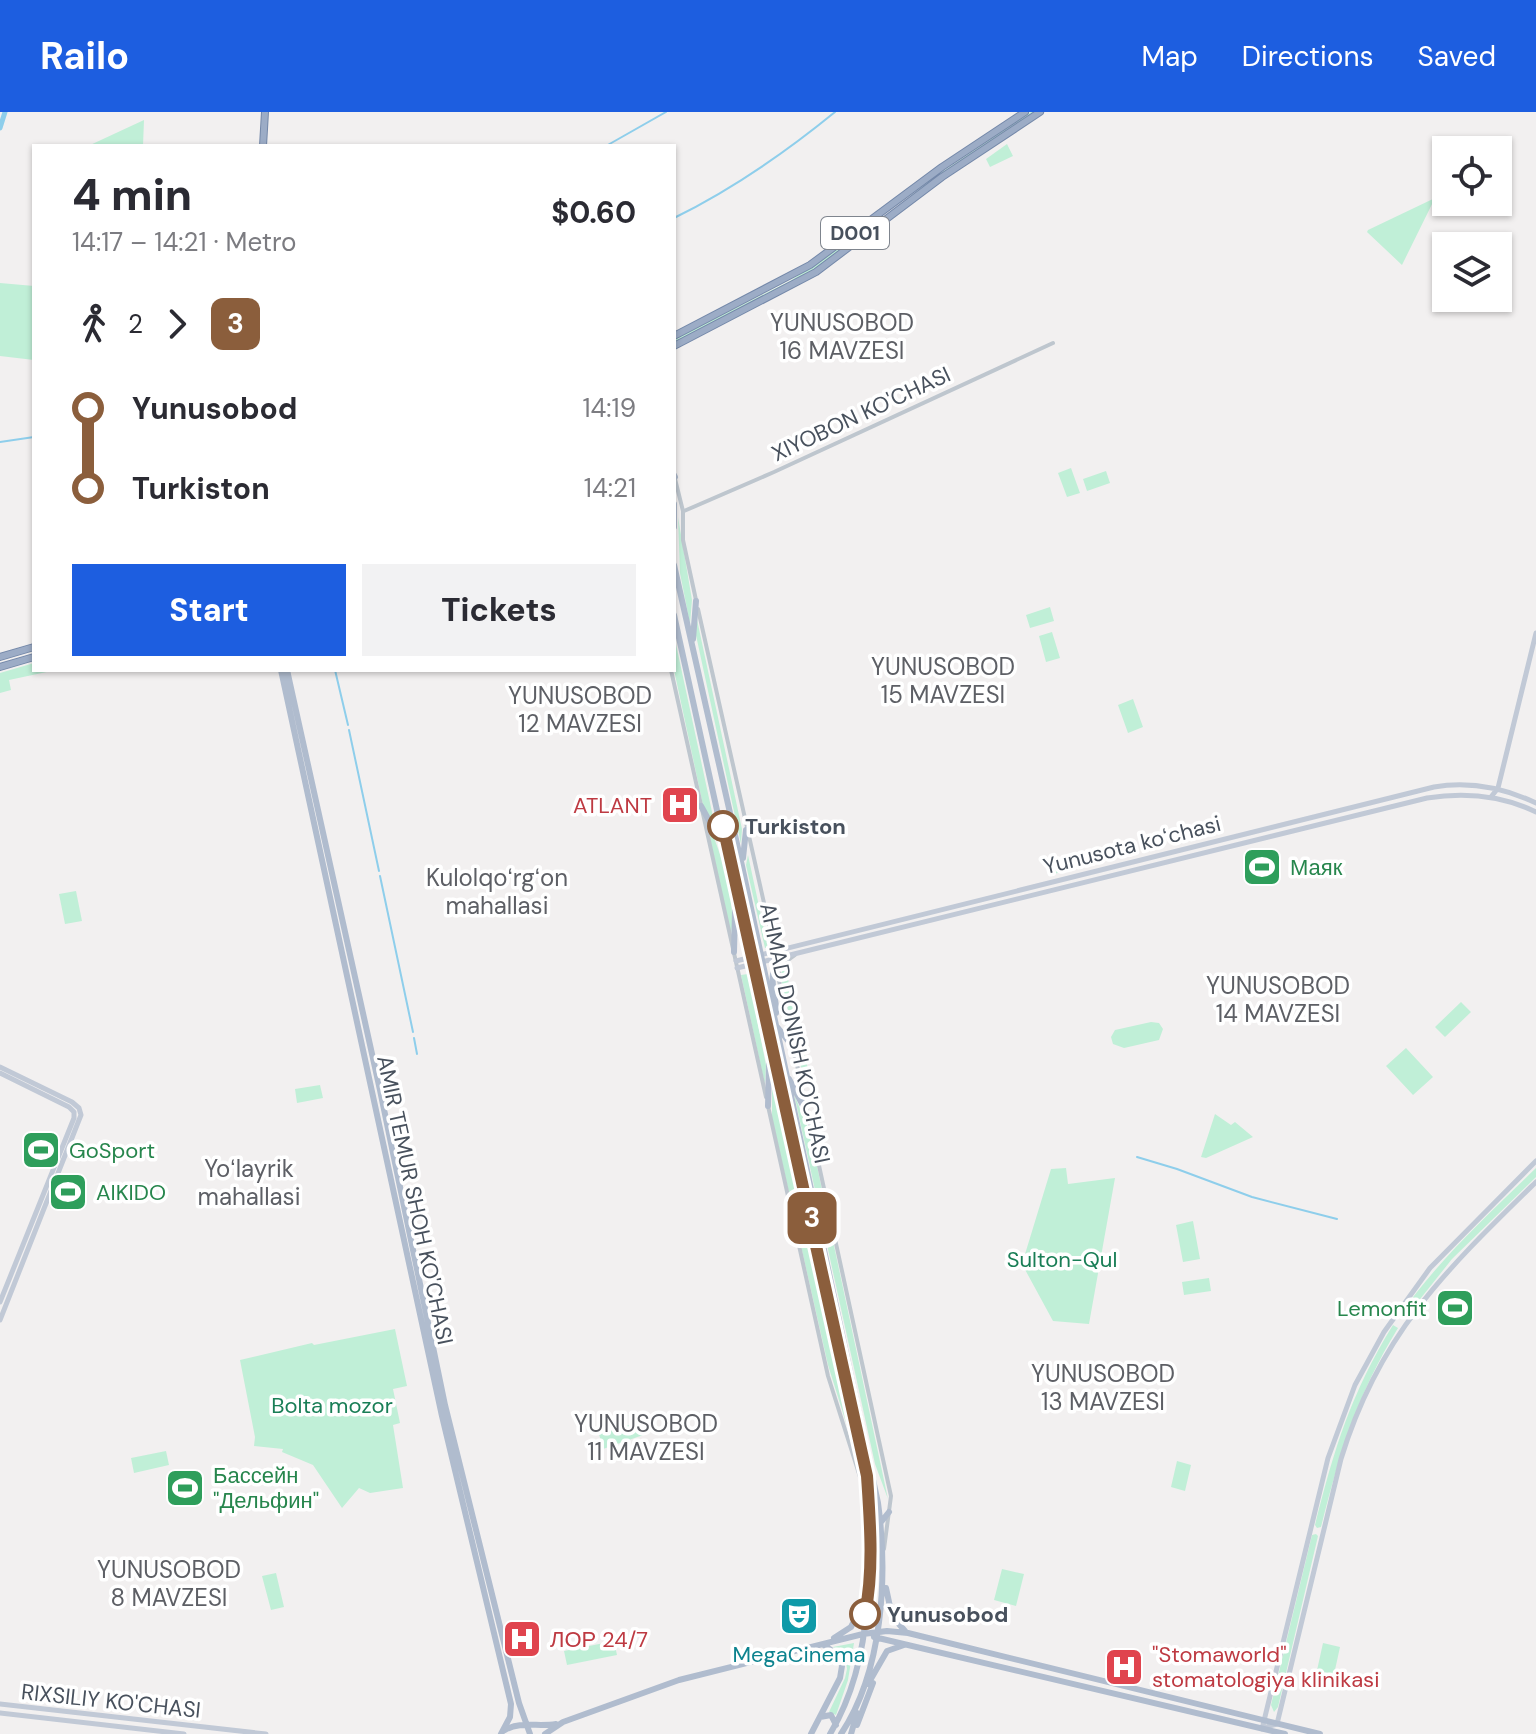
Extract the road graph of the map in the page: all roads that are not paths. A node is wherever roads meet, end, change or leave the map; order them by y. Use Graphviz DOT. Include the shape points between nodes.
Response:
graph roads {
  1 [pos="265,112"];
  2 [pos="1025,112"];
  3 [pos="1040,112"];
  4 [pos="263,144"];
  5 [pos="873,226"];
  6 [pos="676,335"];
  7 [pos="1053,343"];
  8 [pos="676,345"];
  9 [pos="676,483"];
  10 [pos="683,511"];
  11 [pos="676,574"];
  12 [pos="696,601"];
  13 [pos="676,624"];
  14 [pos="1536,633"];
  15 [pos="32,648"];
  16 [pos="693,655"];
  17 [pos="0,657"];
  18 [pos="32,657"];
  19 [pos="0,667"];
  20 [pos="281,672"];
  21 [pos="287,672"];
  22 [pos="671,672"];
  23 [pos="1498,788"];
  24 [pos="1491,797"];
  25 [pos="1501,799"];
  26 [pos="1536,803"];
  27 [pos="701,806"];
  28 [pos="1536,812"];
  29 [pos="746,830"];
  30 [pos="725,851"];
  31 [pos="742,866"];
  32 [pos="736,899"];
  33 [pos="734,952"];
  34 [pos="786,952"];
  35 [pos="798,953"];
  36 [pos="762,958"];
  37 [pos="750,962"];
  38 [pos="737,965"];
  39 [pos="775,1025"];
  40 [pos="793,1047"];
  41 [pos="770,1053"];
  42 [pos="0,1067"];
  43 [pos="784,1069"];
  44 [pos="0,1073"];
  45 [pos="22,1081"];
  46 [pos="768,1106"];
  47 [pos="808,1115"];
  48 [pos="1536,1161"];
  49 [pos="56,1174"];
  50 [pos="1536,1182"];
  51 [pos="1,1300"];
  52 [pos="1393,1318"];
  53 [pos="0,1320"];
  54 [pos="1405,1325"];
  55 [pos="864,1490"];
  56 [pos="889,1512"];
  57 [pos="881,1523"];
  58 [pos="867,1524"];
  59 [pos="1311,1525"];
  60 [pos="1325,1527"];
  61 [pos="884,1555"];
  62 [pos="884,1576"];
  63 [pos="868,1591"];
  64 [pos="908,1633"];
  65 [pos="863,1634"];
  66 [pos="876,1635"];
  67 [pos="912,1644"];
  68 [pos="821,1645"];
  69 [pos="880,1661"];
  70 [pos="1030,1663"];
  71 [pos="1028,1672"];
  72 [pos="1111,1683"];
  73 [pos="1108,1691"];
  74 [pos="1174,1698"];
  75 [pos="860,1700"];
  76 [pos="0,1704"];
  77 [pos="1172,1707"];
  78 [pos="0,1713"];
  79 [pos="820,1717"];
  80 [pos="1264,1720"];
  81 [pos="150,1721"];
  82 [pos="563,1722"];
  83 [pos="1277,1724"];
  84 [pos="526,1725"];
  85 [pos="836,1725"];
  86 [pos="509,1727"];
  87 [pos="1262,1729"];
  88 [pos="149,1730"];
  89 [pos="184,1734"];
  90 [pos="266,1734"];
  91 [pos="501,1734"];
  92 [pos="530,1734"];
  93 [pos="545,1734"];
  94 [pos="811,1734"];
  95 [pos="830,1734"];
  96 [pos="841,1734"];
  97 [pos="852,1734"];
  98 [pos="1285,1734"];
  99 [pos="1320,1734"];
  1 -- 4 [label="highway"];
  2 -- 5 [label="highway, D001" via="942,167"];
  3 -- 5 [label="highway, D001"];
  5 -- 6 [label="highway, D001" via="786,280"];
  5 -- 8 [label="highway, D001" via="803,280"];
  7 -- 10 [label="street, XIYOBON KO'CHASI"];
  9 -- 10 [label="street, AHMAD DONISH KO'CHASI"];
  10 -- 12 [label="street, AHMAD DONISH KO'CHASI" via="683,540"];
  11 -- 16 [label="main road, AHMAD DONISH KO'CHASI"];
  12 -- 16 [label="main road"];
  12 -- 29 [label="street, AHMAD DONISH KO'CHASI"];
  13 -- 30 [label="main road, AHMAD DONISH KO'CHASI"];
  14 -- 23 [label="main road"];
  15 -- 17 [label="highway"];
  16 -- 31 [label="main road, AHMAD DONISH KO'CHASI"];
  18 -- 19 [label="highway"];
  20 -- 91 [label="main road, AMIR TEMUR SHOH KO'CHASI" via="442,1416 511,1704"];
  21 -- 84 [label="main road, AMIR TEMUR SHOH KO'CHASI" via="445,1405"];
  22 -- 27 [label="street, AHMAD DONISH KO'CHASI"];
  23 -- 24 [label="main road"];
  23 -- 25 [label="main road"];
  23 -- 26 [label="main road, Yunusota koʻchasi"];
  23 -- 34 [label="main road, Yunusota koʻchasi" via="1424,789"];
  24 -- 25 [label="main road, Yunusota koʻchasi"];
  24 -- 35 [label="main road, Yunusota koʻchasi" via="1458,794 1411,801"];
  25 -- 28 [label="main road, Yunusota koʻchasi"];
  27 -- 30 [label="main road"];
  27 -- 33 [label="street, AHMAD DONISH KO'CHASI"];
  29 -- 31 [label="main road"];
  29 -- 34 [label="street, AHMAD DONISH KO'CHASI" via="773,943"];
  30 -- 32 [label="main road, AHMAD DONISH KO'CHASI"];
  31 -- 36 [label="main road, AHMAD DONISH KO'CHASI"];
  32 -- 33 [label="main road"];
  32 -- 37 [label="main road, AHMAD DONISH KO'CHASI"];
  33 -- 38 [label="street, AHMAD DONISH KO'CHASI"];
  34 -- 35 [label="main road, Yunusota koʻchasi"];
  34 -- 36 [label="main road, Yunusota koʻchasi"];
  34 -- 39 [label="main road" via="772,974"];
  35 -- 40 [label="street, AHMAD DONISH KO'CHASI" via="780,966 778,978"];
  36 -- 37 [label="main road, Yunusota koʻchasi"];
  36 -- 39 [label="main road, AHMAD DONISH KO'CHASI"];
  37 -- 38 [label="main road, Yunusota koʻchasi"];
  37 -- 41 [label="main road, AHMAD DONISH KO'CHASI"];
  38 -- 46 [label="street, AHMAD DONISH KO'CHASI"];
  39 -- 40 [label="main road"];
  39 -- 43 [label="main road, AHMAD DONISH KO'CHASI"];
  40 -- 47 [label="street, AHMAD DONISH KO'CHASI"];
  41 -- 46 [label="main road"];
  41 -- 55 [label="main road, AHMAD DONISH KO'CHASI"];
  42 -- 45 [label="main road"];
  43 -- 47 [label="main road"];
  43 -- 57 [label="main road, AHMAD DONISH KO'CHASI"];
  44 -- 45 [label="main road"];
  45 -- 49 [label="main road" via="72,1102 80,1111 81,1120"];
  46 -- 55 [label="street, AHMAD DONISH KO'CHASI" via="828,1376"];
  47 -- 56 [label="street, AHMAD DONISH KO'CHASI" via="891,1496"];
  48 -- 52 [label="main road" via="1445,1251"];
  49 -- 51 [label="main road"];
  49 -- 53 [label="main road"];
  50 -- 54 [label="main road" via="1448,1269"];
  52 -- 54 [label="main road"];
  52 -- 59 [label="main road" via="1344,1410"];
  54 -- 60 [label="main road" via="1358,1411"];
  55 -- 58 [label="main road, AHMAD DONISH KO'CHASI"];
  56 -- 57 [label="main road"];
  56 -- 61 [label="street, AHMAD DONISH KO'CHASI"];
  57 -- 58 [label="main road" via="875,1528"];
  57 -- 61 [label="main road, AHMAD DONISH KO'CHASI"];
  58 -- 63 [label="main road, AHMAD DONISH KO'CHASI"];
  59 -- 60 [label="main road" via="1317,1531"];
  59 -- 80 [label="main road"];
  60 -- 83 [label="main road"];
  61 -- 62 [label="main road, AHMAD DONISH KO'CHASI"];
  62 -- 64 [label="main road" via="892,1616"];
  62 -- 66 [label="main road, AHMAD DONISH KO'CHASI"];
  63 -- 65 [label="main road, AHMAD DONISH KO'CHASI"];
  63 -- 68 [label="main road" via="851,1627"];
  64 -- 66 [label="main road"];
  64 -- 70 [label="main road"];
  65 -- 66 [label="main road"];
  65 -- 68 [label="main road"];
  65 -- 85 [label="main road, AHMAD DONISH KO'CHASI" via="850,1694"];
  66 -- 67 [label="main road"];
  66 -- 75 [label="main road, AHMAD DONISH KO'CHASI"];
  67 -- 69 [label="main road" via="890,1649"];
  67 -- 71 [label="main road"];
  68 -- 79 [label="main road" via="834,1651 842,1666"];
  68 -- 82 [label="main road" via="679,1680"];
  69 -- 75 [label="main road"];
  69 -- 97 [label="main road"];
  70 -- 71 [label="main road"];
  70 -- 72 [label="main road"];
  71 -- 73 [label="main road"];
  72 -- 73 [label="main road"];
  72 -- 74 [label="main road"];
  73 -- 77 [label="main road"];
  74 -- 77 [label="main road"];
  74 -- 80 [label="main road"];
  75 -- 96 [label="main road, AHMAD DONISH KO'CHASI"];
  75 -- 97 [label="main road"];
  76 -- 81 [label="main road, RIXSILIY KO'CHASI"];
  77 -- 87 [label="main road"];
  78 -- 88 [label="main road, RIXSILIY KO'CHASI"];
  79 -- 85 [label="main road" via="831,1715"];
  79 -- 94 [label="main road"];
  80 -- 83 [label="main road"];
  80 -- 87 [label="main road"];
  81 -- 88 [label="main road"];
  81 -- 90 [label="main road, RIXSILIY KO'CHASI"];
  82 -- 84 [label="main road"];
  82 -- 93 [label="main road"];
  83 -- 87 [label="main road"];
  83 -- 99 [label="main road"];
  84 -- 86 [label="main road"];
  84 -- 92 [label="main road, AMIR TEMUR SHOH KO'CHASI"];
  85 -- 95 [label="main road, AHMAD DONISH KO'CHASI"];
  86 -- 91 [label="main road, AMIR TEMUR SHOH KO'CHASI"];
  86 -- 92 [label="main road, AMIR TEMUR SHOH KO'CHASI"];
  87 -- 98 [label="main road"];
  88 -- 89 [label="main road, RIXSILIY KO'CHASI"];
}
